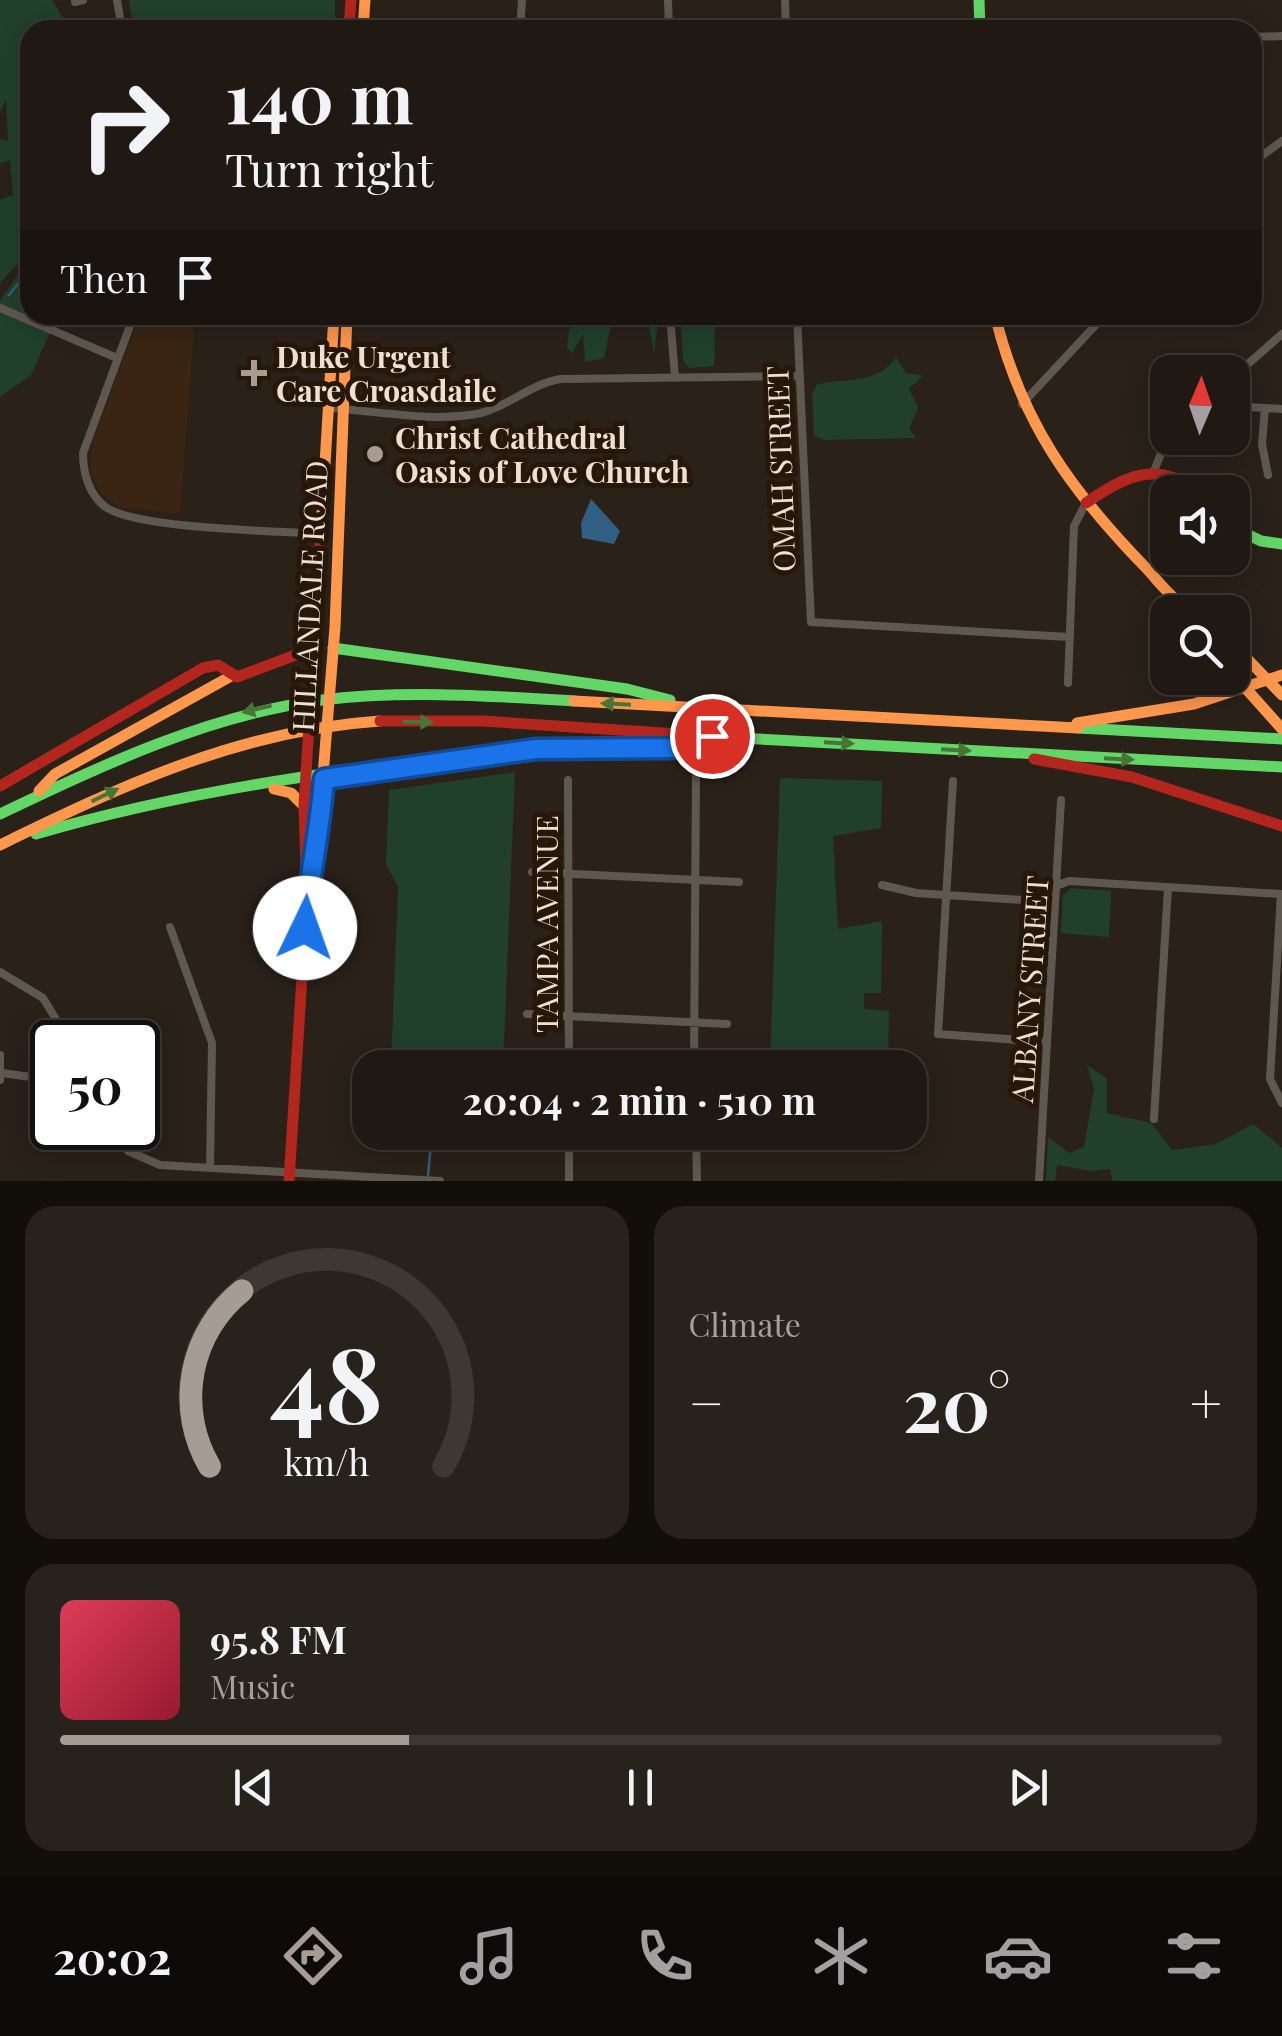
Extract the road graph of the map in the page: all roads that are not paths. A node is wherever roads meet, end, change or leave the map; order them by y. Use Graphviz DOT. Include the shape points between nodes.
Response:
graph roads {
  1 [pos="1282,141"];
  2 [pos="1262,156"];
  3 [pos="40,325"];
  4 [pos="130,325"];
  5 [pos="334,325"];
  6 [pos="346,325"];
  7 [pos="671,325"];
  8 [pos="798,325"];
  9 [pos="998,325"];
  10 [pos="1097,325"];
  11 [pos="1282,334"];
  12 [pos="118,358"];
  13 [pos="1250,362"];
  14 [pos="800,376"];
  15 [pos="675,377"];
  16 [pos="1022,404"];
  17 [pos="1250,407"];
  18 [pos="1265,408"];
  19 [pos="338,409"];
  20 [pos="1282,409"];
  21 [pos="1160,455"];
  22 [pos="1154,471"];
  23 [pos="1172,475"];
  24 [pos="1268,475"];
  25 [pos="1086,502"];
  26 [pos="322,534"];
  27 [pos="1250,536"];
  28 [pos="1282,544"];
  29 [pos="1176,595"];
  30 [pos="1069,637"];
  31 [pos="314,648"];
  32 [pos="333,648"];
  33 [pos="1250,658"];
  34 [pos="233,675"];
  35 [pos="1276,677"];
  36 [pos="1068,683"];
  37 [pos="1250,687"];
  38 [pos="1250,693"];
  39 [pos="1214,695"];
  40 [pos="1222,695"];
  41 [pos="1282,695"];
  42 [pos="1212,698"];
  43 [pos="713,709"];
  44 [pos="1049,727"];
  45 [pos="1282,729"];
  46 [pos="712,736"];
  47 [pos="1282,740"];
  48 [pos="1022,754"];
  49 [pos="1282,767"];
  50 [pos="696,777"];
  51 [pos="324,779"];
  52 [pos="568,780"];
  53 [pos="305,781"];
  54 [pos="953,781"];
  55 [pos="0,786"];
  56 [pos="262,787"];
  57 [pos="31,799"];
  58 [pos="1061,800"];
  59 [pos="304,806"];
  60 [pos="0,814"];
  61 [pos="1282,826"];
  62 [pos="18,837"];
  63 [pos="0,846"];
  64 [pos="532,872"];
  65 [pos="568,873"];
  66 [pos="308,876"];
  67 [pos="694,880"];
  68 [pos="739,882"];
  69 [pos="882,886"];
  70 [pos="1060,886"];
  71 [pos="1168,888"];
  72 [pos="947,894"];
  73 [pos="1281,894"];
  74 [pos="1054,902"];
  75 [pos="170,927"];
  76 [pos="0,972"];
  77 [pos="527,1014"];
  78 [pos="568,1016"];
  79 [pos="56,1020"];
  80 [pos="695,1023"];
  81 [pos="728,1024"];
  82 [pos="1047,1042"];
  83 [pos="569,1050"];
  84 [pos="694,1050"];
  85 [pos="0,1055"];
  86 [pos="1,1077"];
  87 [pos="30,1079"];
  88 [pos="1282,1103"];
  89 [pos="1154,1119"];
  90 [pos="127,1150"];
  91 [pos="569,1150"];
  92 [pos="696,1150"];
  93 [pos="210,1168"];
  94 [pos="290,1177"];
  95 [pos="440,1181"];
  96 [pos="570,1181"];
  97 [pos="696,1181"];
  98 [pos="1039,1181"];
  1 -- 2 [label="street"];
  3 -- 12 [label="street"];
  4 -- 12 [label="street"];
  5 -- 19 [label="main road, HILLANDALE ROAD"];
  6 -- 19 [label="main road, HILLANDALE ROAD"];
  7 -- 15 [label="street"];
  8 -- 14 [label="street, OMAH STREET"];
  9 -- 16 [label="main road"];
  10 -- 16 [label="street"];
  11 -- 13 [label="street"];
  12 -- 26 [label="street" via="84,453 90,487 102,504 151,520"];
  14 -- 15 [label="street"];
  14 -- 30 [label="street, OMAH STREET" via="811,622"];
  15 -- 19 [label="street" via="549,381 491,410 464,415"];
  16 -- 25 [label="main road" via="1055,466"];
  17 -- 18 [label="street"];
  18 -- 20 [label="street"];
  18 -- 24 [label="street"];
  19 -- 26 [label="main road, HILLANDALE ROAD"];
  19 -- 32 [label="main road, HILLANDALE ROAD"];
  21 -- 22 [label="street"];
  22 -- 23 [label="main road"];
  22 -- 25 [label="main road" via="1120,478"];
  25 -- 29 [label="main road"];
  25 -- 30 [label="street" via="1074,526"];
  26 -- 31 [label="main road, HILLANDALE ROAD"];
  27 -- 28 [label="main road"];
  30 -- 36 [label="street"];
  31 -- 32 [label="main road"];
  31 -- 34 [label="main road" via="273,656"];
  31 -- 53 [label="main road, HILLANDALE ROAD"];
  32 -- 43 [label="main road" via="626,689"];
  32 -- 51 [label="main road, HILLANDALE ROAD"];
  33 -- 35 [label="main road"];
  34 -- 55 [label="main road" via="218,665 203,668"];
  34 -- 57 [label="main road" via="55,774"];
  35 -- 37 [label="main road"];
  35 -- 41 [label="main road"];
  38 -- 45 [label="main road"];
  39 -- 42 [label="main road"];
  40 -- 42 [label="main road"];
  42 -- 44 [label="main road"];
  43 -- 44 [label="main road"];
  43 -- 57 [label="main road, one-way" via="448,694 321,698 197,726"];
  44 -- 47 [label="main road"];
  46 -- 48 [label="main road, one-way"];
  46 -- 51 [label="main road" via="672,748 536,749"];
  62 -- 46 [label="main road, one-way" via="170,766 297,729 407,722"];
  48 -- 49 [label="main road, one-way"];
  48 -- 61 [label="main road" via="1046,765 1148,782"];
  50 -- 67 [label="street"];
  51 -- 53 [label="main road"];
  51 -- 66 [label="main road, HILLANDALE ROAD" via="316,862"];
  52 -- 65 [label="street, TAMPA AVENUE"];
  53 -- 56 [label="main road"];
  53 -- 59 [label="main road, HILLANDALE ROAD"];
  54 -- 72 [label="street"];
  56 -- 59 [label="main road" via="288,792"];
  56 -- 62 [label="main road" via="170,798"];
  57 -- 60 [label="main road"];
  58 -- 70 [label="street, ALBANY STREET"];
  59 -- 66 [label="main road, HILLANDALE ROAD" via="302,859"];
  62 -- 63 [label="main road"];
  64 -- 65 [label="street"];
  65 -- 67 [label="street"];
  65 -- 78 [label="street, TAMPA AVENUE"];
  66 -- 94 [label="main road, HILLANDALE ROAD"];
  67 -- 68 [label="street"];
  67 -- 80 [label="street"];
  69 -- 72 [label="street"];
  70 -- 71 [label="street"];
  70 -- 74 [label="street, ALBANY STREET"];
  71 -- 73 [label="street"];
  71 -- 89 [label="street"];
  72 -- 74 [label="street"];
  72 -- 82 [label="street" via="938,1034"];
  73 -- 88 [label="street" via="1270,1084"];
  74 -- 82 [label="street, ALBANY STREET"];
  75 -- 93 [label="street" via="215,1059"];
  76 -- 79 [label="street" via="43,998"];
  77 -- 78 [label="street"];
  78 -- 80 [label="street"];
  78 -- 83 [label="street, TAMPA AVENUE"];
  80 -- 81 [label="street"];
  80 -- 84 [label="street"];
  82 -- 98 [label="street, ALBANY STREET"];
  85 -- 86 [label="street"];
  86 -- 87 [label="street"];
  90 -- 93 [label="street" via="149,1163"];
  91 -- 96 [label="street"];
  92 -- 97 [label="street"];
  93 -- 94 [label="street"];
  94 -- 95 [label="street"];
}
